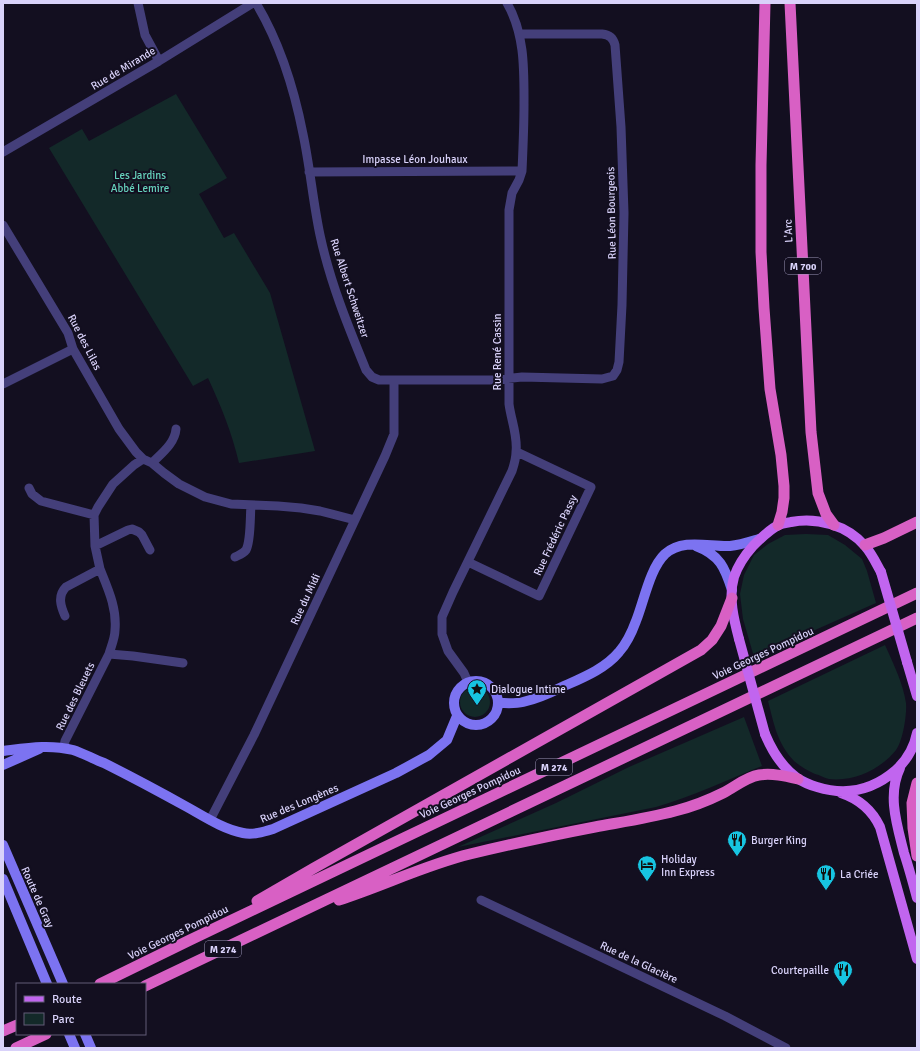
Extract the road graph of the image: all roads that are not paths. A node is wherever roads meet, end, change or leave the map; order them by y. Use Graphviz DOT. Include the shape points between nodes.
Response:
graph roads {
  1 [pos="138,3"];
  2 [pos="255,3"];
  3 [pos="507,3"];
  4 [pos="765,3"];
  5 [pos="790,3"];
  6 [pos="519,34"];
  7 [pos="159,61"];
  8 [pos="3,152"];
  9 [pos="522,171"];
  10 [pos="309,172"];
  11 [pos="3,226"];
  12 [pos="73,349"];
  13 [pos="509,379"];
  14 [pos="394,380"];
  15 [pos="3,384"];
  16 [pos="176,429"];
  17 [pos="517,452"];
  18 [pos="143,459"];
  19 [pos="152,463"];
  20 [pos="29,488"];
  21 [pos="251,505"];
  22 [pos="94,516"];
  23 [pos="355,520"];
  24 [pos="917,522"];
  25 [pos="778,525"];
  26 [pos="834,525"];
  27 [pos="759,539"];
  28 [pos="691,544"];
  29 [pos="864,545"];
  30 [pos="96,546"];
  31 [pos="150,550"];
  32 [pos="235,557"];
  33 [pos="468,562"];
  34 [pos="100,569"];
  35 [pos="917,593"];
  36 [pos="732,594"];
  37 [pos="66,616"];
  38 [pos="917,618"];
  39 [pos="109,654"];
  40 [pos="183,663"];
  41 [pos="468,682"];
  42 [pos="917,696"];
  43 [pos="498,703"];
  44 [pos="457,716"];
  45 [pos="917,733"];
  46 [pos="44,746"];
  47 [pos="64,748"];
  48 [pos="3,751"];
  49 [pos="3,765"];
  50 [pos="901,765"];
  51 [pos="798,778"];
  52 [pos="917,782"];
  53 [pos="836,791"];
  54 [pos="210,820"];
  55 [pos="3,845"];
  56 [pos="917,856"];
  57 [pos="3,879"];
  58 [pos="917,898"];
  59 [pos="481,900"];
  60 [pos="302,911"];
  61 [pos="190,940"];
  62 [pos="917,959"];
  63 [pos="47,983"];
  64 [pos="63,983"];
  65 [pos="102,983"];
  66 [pos="146,986"];
  67 [pos="16,1024"];
  68 [pos="3,1031"];
  69 [pos="44,1035"];
  70 [pos="69,1035"];
  71 [pos="85,1035"];
  72 [pos="16,1048"];
  73 [pos="75,1048"];
  74 [pos="91,1048"];
  75 [pos="786,1048"];
  1 -- 7 [label="street" via="145,35"];
  2 -- 7 [label="street, Rue de Mirande"];
  2 -- 10 [label="street, Rue Albert Schweitzer" via="272,33 292,86"];
  3 -- 6 [label="street, Rue René Cassin"];
  4 -- 25 [label="highway" via="761,252 770,389 784,486"];
  5 -- 26 [label="highway, L'Arc / M 700" via="811,432 818,493 826,514"];
  6 -- 9 [label="street, Rue René Cassin" via="524,73"];
  6 -- 13 [label="street, Rue Léon Bourgeois" via="602,34 610,36 614,42 624,213 622,305 619,362 613,376 602,379"];
  7 -- 8 [label="street, Rue de Mirande"];
  9 -- 10 [label="street, Impasse Léon Jouhaux"];
  9 -- 13 [label="street, Rue René Cassin" via="512,193 509,210"];
  10 -- 14 [label="street, Rue Albert Schweitzer" via="325,255 353,339 366,370 379,380"];
  11 -- 12 [label="street, Rue des Lilas" via="68,333"];
  12 -- 15 [label="street"];
  12 -- 18 [label="street, Rue des Lilas" via="119,429"];
  13 -- 14 [label="street, Rue Albert Schweitzer"];
  13 -- 17 [label="street, Rue René Cassin" via="510,410"];
  14 -- 23 [label="street, Rue du Midi" via="394,434"];
  16 -- 19 [label="street" via="172,442"];
  17 -- 33 [label="street, Rue René Cassin" via="512,471"];
  17 -- 33 [label="street, Rue Frédéric Passy" via="591,487 539,596"];
  18 -- 19 [label="street, Rue des Lilas"];
  18 -- 22 [label="street, Rue des Bleuets" via="113,484"];
  19 -- 21 [label="street, Rue des Lilas" via="180,484 205,497 231,504"];
  20 -- 22 [label="street" via="40,501"];
  21 -- 23 [label="street, Rue des Lilas" via="301,508"];
  21 -- 32 [label="street" via="249,542 246,550"];
  22 -- 30 [label="street, Rue des Bleuets"];
  23 -- 54 [label="street, Rue du Midi" via="254,735"];
  24 -- 29 [label="highway"];
  25 -- 26 [label="main road" via="802,520"];
  25 -- 27 [label="main road"];
  26 -- 29 [label="main road" via="847,531"];
  27 -- 28 [label="main road" via="728,546"];
  27 -- 36 [label="main road" via="740,563 734,577"];
  28 -- 36 [label="main road" via="715,556 727,574"];
  28 -- 43 [label="main road" via="673,549 659,562 629,638 610,661 589,675 548,694 523,702"];
  29 -- 42 [label="main road, bridge" via="876,561 880,572"];
  30 -- 31 [label="street" via="132,529 142,535"];
  30 -- 34 [label="street, Rue des Bleuets"];
  33 -- 41 [label="street, Rue René Cassin" via="442,617 442,634 448,651"];
  34 -- 37 [label="street" via="63,590 60,601"];
  34 -- 39 [label="street, Rue des Bleuets" via="115,614 115,631"];
  35 -- 61 [label="highway, Voie Georges Pompidou / M 274"];
  36 -- 51 [label="main road, bridge" via="733,618 765,734 775,754"];
  36 -- 61 [label="highway" via="721,626 712,640 701,650"];
  38 -- 60 [label="highway, M 274"];
  39 -- 40 [label="street, Rue des Bleuets"];
  39 -- 47 [label="street, Rue des Bleuets"];
  41 -- 43 [label="main road" via="482,682 488,685 494,690"];
  41 -- 44 [label="main road" via="457,690 454,697 454,710"];
  43 -- 44 [label="main road" via="494,717 483,725 468,725"];
  44 -- 54 [label="main road, Rue des Longènes" via="447,740 429,756 273,828 263,832 245,833"];
  45 -- 50 [label="main road" via="909,755"];
  46 -- 47 [label="main road, Rue des Longènes"];
  46 -- 48 [label="main road, Rue des Longènes"];
  46 -- 49 [label="main road"];
  47 -- 54 [label="main road, Rue des Longènes" via="79,752 135,778"];
  50 -- 53 [label="main road" via="881,782 854,791"];
  50 -- 58 [label="main road" via="894,783 894,810"];
  51 -- 53 [label="main road" via="822,789"];
  51 -- 60 [label="highway" via="758,775 689,807 469,854 440,862 362,893"];
  52 -- 56 [label="highway" via="912,803"];
  53 -- 62 [label="main road" via="858,801 877,820"];
  55 -- 64 [label="main road, Route de Gray"];
  57 -- 63 [label="main road"];
  59 -- 75 [label="street, Rue de la Glacière"];
  60 -- 66 [label="highway, M 274"];
  61 -- 65 [label="highway, Voie Georges Pompidou / M 274"];
  67 -- 68 [label="highway"];
  69 -- 72 [label="highway"];
  70 -- 73 [label="main road"];
  71 -- 74 [label="main road"];
}
